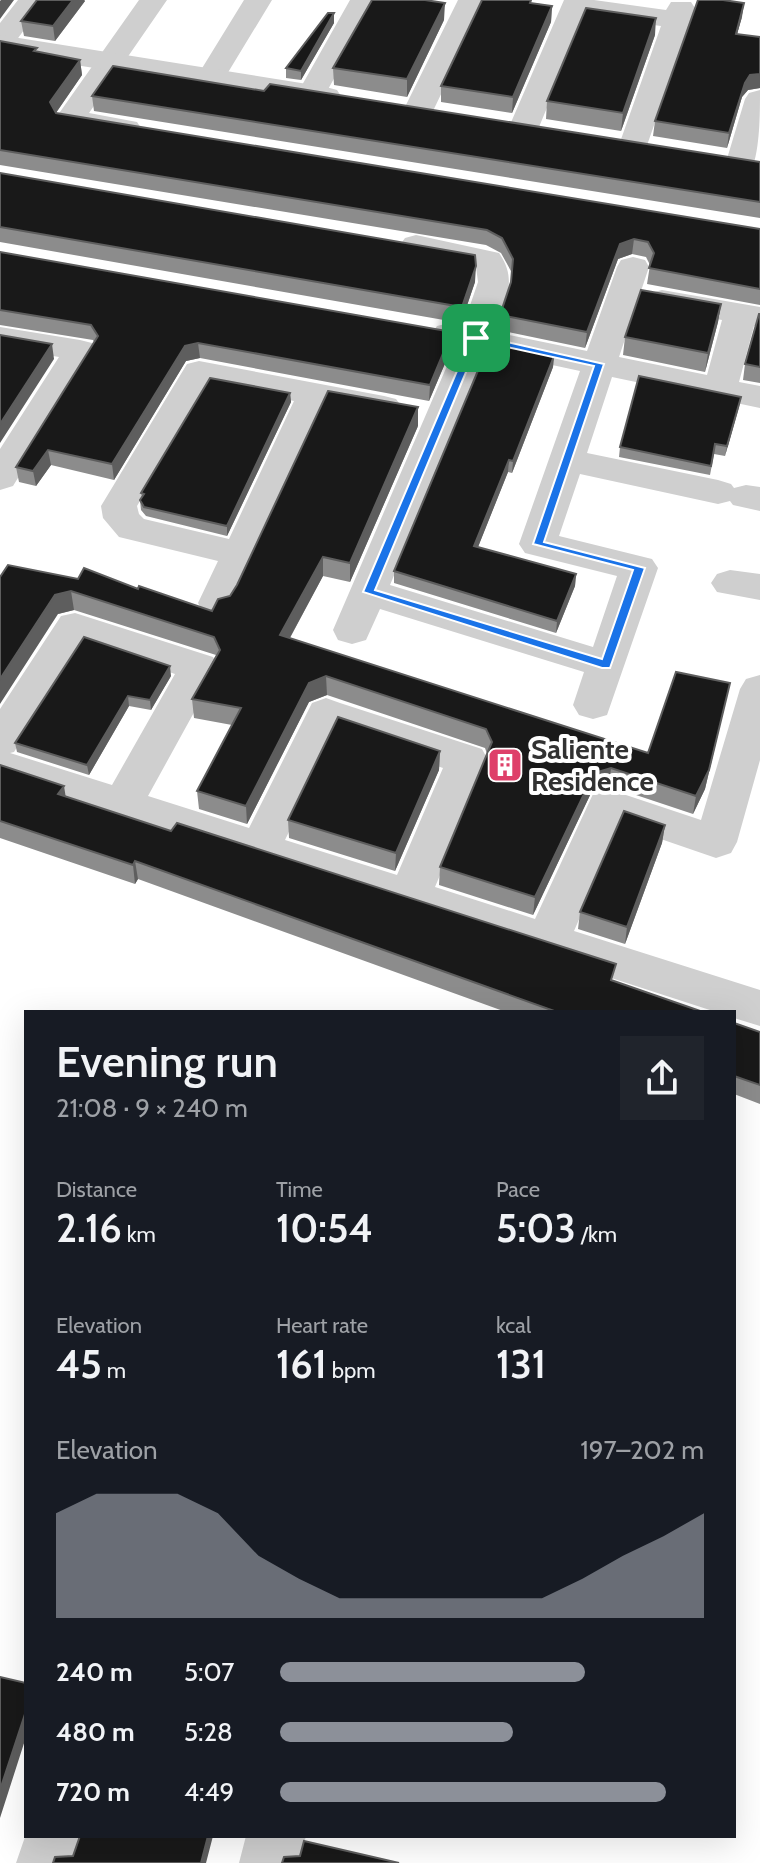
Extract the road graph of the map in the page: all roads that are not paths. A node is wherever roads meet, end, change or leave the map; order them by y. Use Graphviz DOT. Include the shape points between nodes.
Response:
graph roads {
  1 [pos="32,0"];
  2 [pos="153,0"];
  3 [pos="258,0"];
  4 [pos="364,0"];
  5 [pos="577,3"];
  6 [pos="461,4"];
  7 [pos="0,44"];
  8 [pos="109,62"];
  9 [pos="211,78"];
  10 [pos="312,94"];
  11 [pos="760,99"];
  12 [pos="357,101"];
  13 [pos="388,106"];
  14 [pos="418,111"];
  15 [pos="448,115"];
  16 [pos="494,123"];
  17 [pos="524,127"];
  18 [pos="149,132"];
  19 [pos="555,132"];
  20 [pos="603,140"];
  21 [pos="634,145"];
  22 [pos="665,150"];
  23 [pos="711,157"];
  24 [pos="750,163"];
  25 [pos="383,240"];
  26 [pos="750,316"];
  27 [pos="414,327"];
  28 [pos="0,337"];
  29 [pos="476,338"];
  30 [pos="599,364"];
  31 [pos="720,390"];
  32 [pos="315,394"];
  33 [pos="760,397"];
  34 [pos="442,417"];
  35 [pos="567,460"];
  36 [pos="0,478"];
  37 [pos="742,496"];
  38 [pos="240,554"];
  39 [pos="369,592"];
  40 [pos="217,603"];
  41 [pos="352,630"];
  42 [pos="606,665"];
  43 [pos="760,689"];
  44 [pos="593,705"];
  45 [pos="0,741"];
  46 [pos="0,765"];
  47 [pos="123,803"];
  48 [pos="260,848"];
  49 [pos="409,896"];
  50 [pos="547,941"];
  51 [pos="760,1008"];
  52 [pos="54,1838"];
  53 [pos="275,1838"];
  54 [pos="46,1863"];
  55 [pos="269,1863"];
  1 -- 7 [label="street"];
  2 -- 8 [label="street"];
  3 -- 9 [label="street"];
  4 -- 10 [label="street"];
  5 -- 17 [label="street"];
  5 -- 21 [label="street" via="679,14"];
  6 -- 14 [label="street"];
  7 -- 8 [label="street"];
  8 -- 9 [label="street"];
  8 -- 18 [label="street" via="70,119"];
  9 -- 10 [label="street"];
  10 -- 12 [label="street"];
  11 -- 24 [label="street"];
  13 -- 14 [label="street"];
  14 -- 15 [label="street"];
  16 -- 17 [label="street"];
  17 -- 19 [label="street"];
  20 -- 21 [label="street"];
  21 -- 22 [label="street"];
  23 -- 24 [label="street"];
  25 -- 29 [label="street" via="488,260 494,282"];
  26 -- 30 [label="street" via="629,280"];
  26 -- 31 [label="street"];
  27 -- 29 [label="street"];
  28 -- 36 [label="street" via="80,350"];
  29 -- 30 [label="street"];
  29 -- 34 [label="street"];
  30 -- 31 [label="street"];
  30 -- 35 [label="street"];
  31 -- 33 [label="street"];
  32 -- 34 [label="street"];
  32 -- 38 [label="street"];
  32 -- 38 [label="street" via="199,372 119,506 121,518 132,528"];
  34 -- 39 [label="street"];
  35 -- 37 [label="street"];
  35 -- 42 [label="street" via="538,544 639,568"];
  38 -- 40 [label="street"];
  39 -- 41 [label="street"];
  39 -- 42 [label="street"];
  42 -- 44 [label="street"];
  43 -- 50 [label="street" via="716,842 608,805"];
  45 -- 47 [label="street" via="75,626 199,667"];
  46 -- 47 [label="street"];
  47 -- 48 [label="street"];
  48 -- 49 [label="street"];
  48 -- 49 [label="street" via="326,713 467,760"];
  49 -- 50 [label="street"];
  50 -- 51 [label="street"];
  52 -- 54 [label="street"];
  53 -- 55 [label="street"];
}
